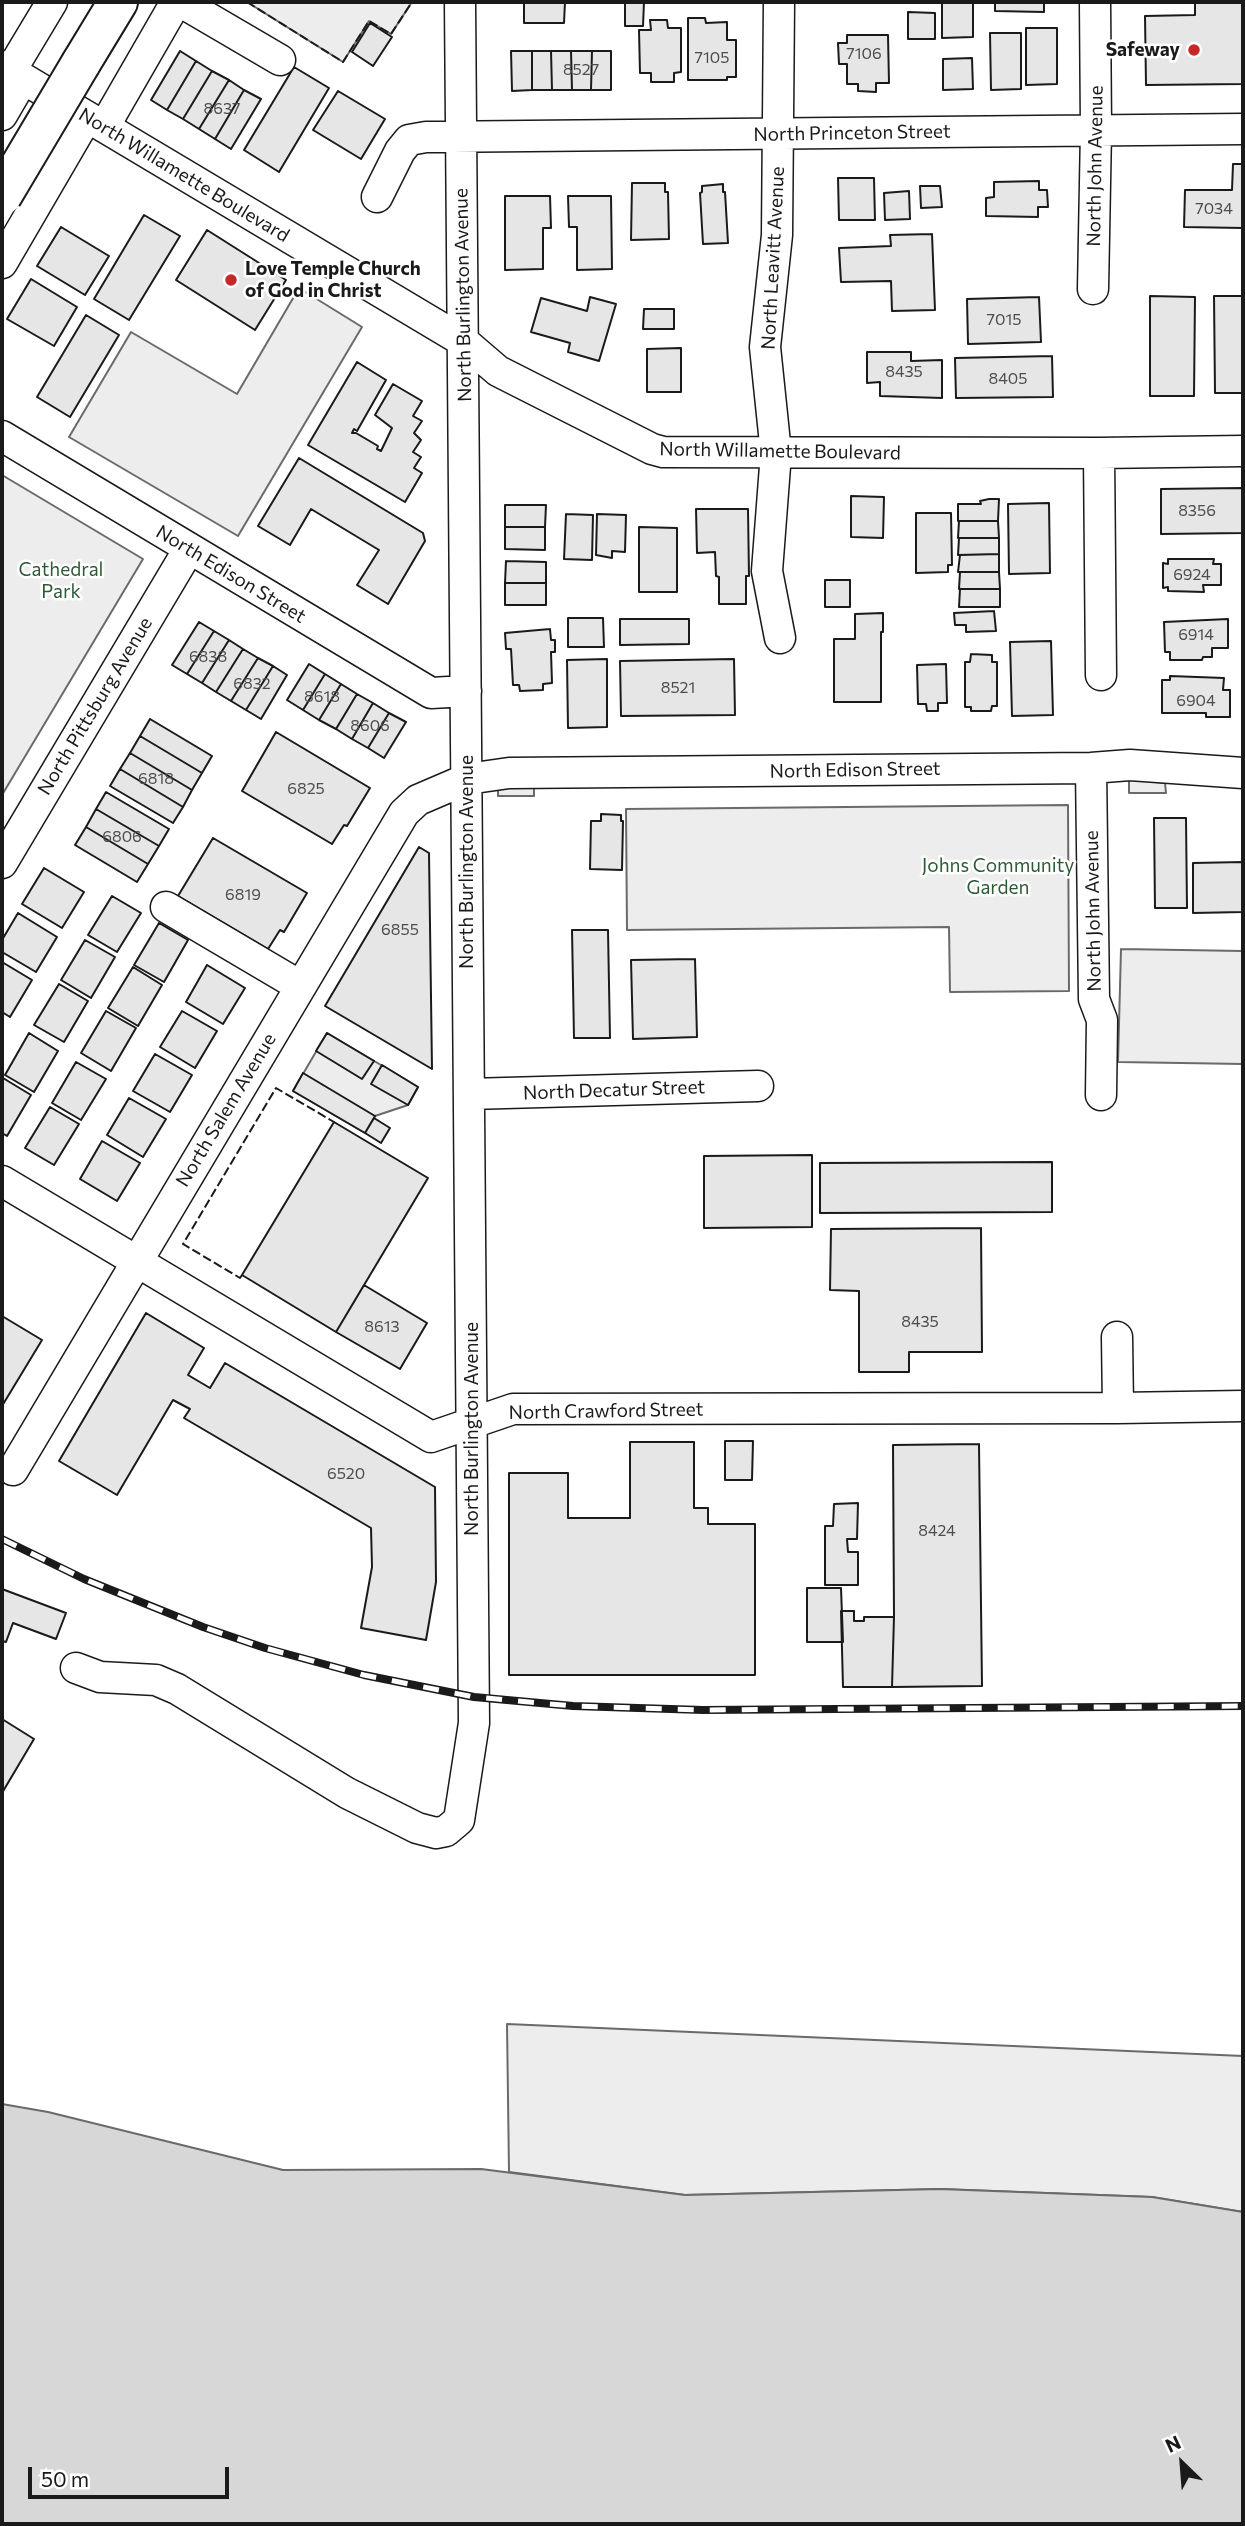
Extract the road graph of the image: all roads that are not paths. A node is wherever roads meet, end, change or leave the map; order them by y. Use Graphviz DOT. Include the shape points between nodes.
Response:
graph roads {
  1 [pos="52,2"];
  2 [pos="118,2"];
  3 [pos="179,2"];
  4 [pos="460,2"];
  5 [pos="779,2"];
  6 [pos="1095,2"];
  7 [pos="281,60"];
  8 [pos="12,72"];
  9 [pos="2,115"];
  10 [pos="95,122"];
  11 [pos="1243,129"];
  12 [pos="1096,130"];
  13 [pos="779,133"];
  14 [pos="461,136"];
  15 [pos="2,196"];
  16 [pos="377,197"];
  17 [pos="2,263"];
  18 [pos="1093,289"];
  19 [pos="463,341"];
  20 [pos="2,436"];
  21 [pos="1243,451"];
  22 [pos="776,453"];
  23 [pos="1099,453"];
  24 [pos="189,549"];
  25 [pos="780,638"];
  26 [pos="1101,675"];
  27 [pos="466,691"];
  28 [pos="1091,768"];
  29 [pos="1243,773"];
  30 [pos="467,779"];
  31 [pos="2,863"];
  32 [pos="166,907"];
  33 [pos="300,986"];
  34 [pos="758,1086"];
  35 [pos="469,1094"];
  36 [pos="1101,1095"];
  37 [pos="2,1181"];
  38 [pos="137,1261"];
  39 [pos="1116,1336"];
  40 [pos="1243,1406"];
  41 [pos="1118,1408"];
  42 [pos="472,1423"];
  43 [pos="13,1470"];
  44 [pos="76,1668"];
  1 -- 8 [label="street"];
  2 -- 15 [label="main road, bridge"];
  3 -- 7 [label="street"];
  3 -- 10 [label="street"];
  4 -- 14 [label="street, North Burlington Avenue"];
  5 -- 13 [label="street, North Leavitt Avenue"];
  6 -- 12 [label="street, North John Avenue"];
  8 -- 9 [label="street"];
  8 -- 10 [label="street, North Willamette Boulevard"];
  10 -- 17 [label="street"];
  10 -- 19 [label="street, North Willamette Boulevard"];
  11 -- 12 [label="street, North Princeton Street"];
  12 -- 13 [label="street, North Princeton Street"];
  12 -- 18 [label="street, North John Avenue"];
  13 -- 14 [label="street, North Princeton Street"];
  13 -- 22 [label="street, North Leavitt Avenue" via="777,235 765,348"];
  14 -- 16 [label="street, North Princeton Street" via="409,140"];
  14 -- 19 [label="street, North Burlington Avenue"];
  19 -- 22 [label="street, North Willamette Boulevard" via="498,372 652,449"];
  19 -- 27 [label="street, North Burlington Avenue"];
  20 -- 24 [label="street, North Edison Street"];
  21 -- 23 [label="street, North Willamette Boulevard"];
  22 -- 23 [label="street, North Willamette Boulevard"];
  22 -- 25 [label="street, North Leavitt Avenue" via="767,570"];
  23 -- 26 [label="street"];
  24 -- 27 [label="street, North Edison Street" via="430,693"];
  24 -- 31 [label="street, North Pittsburg Avenue"];
  27 -- 30 [label="street, North Burlington Avenue"];
  28 -- 29 [label="street, North Edison Street" via="1130,765"];
  28 -- 30 [label="street, North Edison Street" via="509,773"];
  28 -- 36 [label="street, North John Avenue" via="1094,999 1102,1020"];
  30 -- 33 [label="street, North Salem Avenue" via="418,800 404,813"];
  30 -- 35 [label="street, North Burlington Avenue"];
  32 -- 33 [label="street"];
  33 -- 38 [label="street, North Salem Avenue"];
  34 -- 35 [label="street, North Decatur Street"];
  35 -- 42 [label="street, North Burlington Avenue"];
  37 -- 38 [label="street, North Crawford Street"];
  38 -- 42 [label="street, North Crawford Street" via="431,1437"];
  38 -- 43 [label="street, North Salem Avenue"];
  39 -- 41 [label="street"];
  40 -- 41 [label="street, North Crawford Street"];
  41 -- 42 [label="street, North Crawford Street" via="513,1409"];
  42 -- 44 [label="street, North Burlington Avenue" via="474,1723 459,1820 446,1831 417,1828 347,1793 177,1689 156,1680 100,1677"];
}
